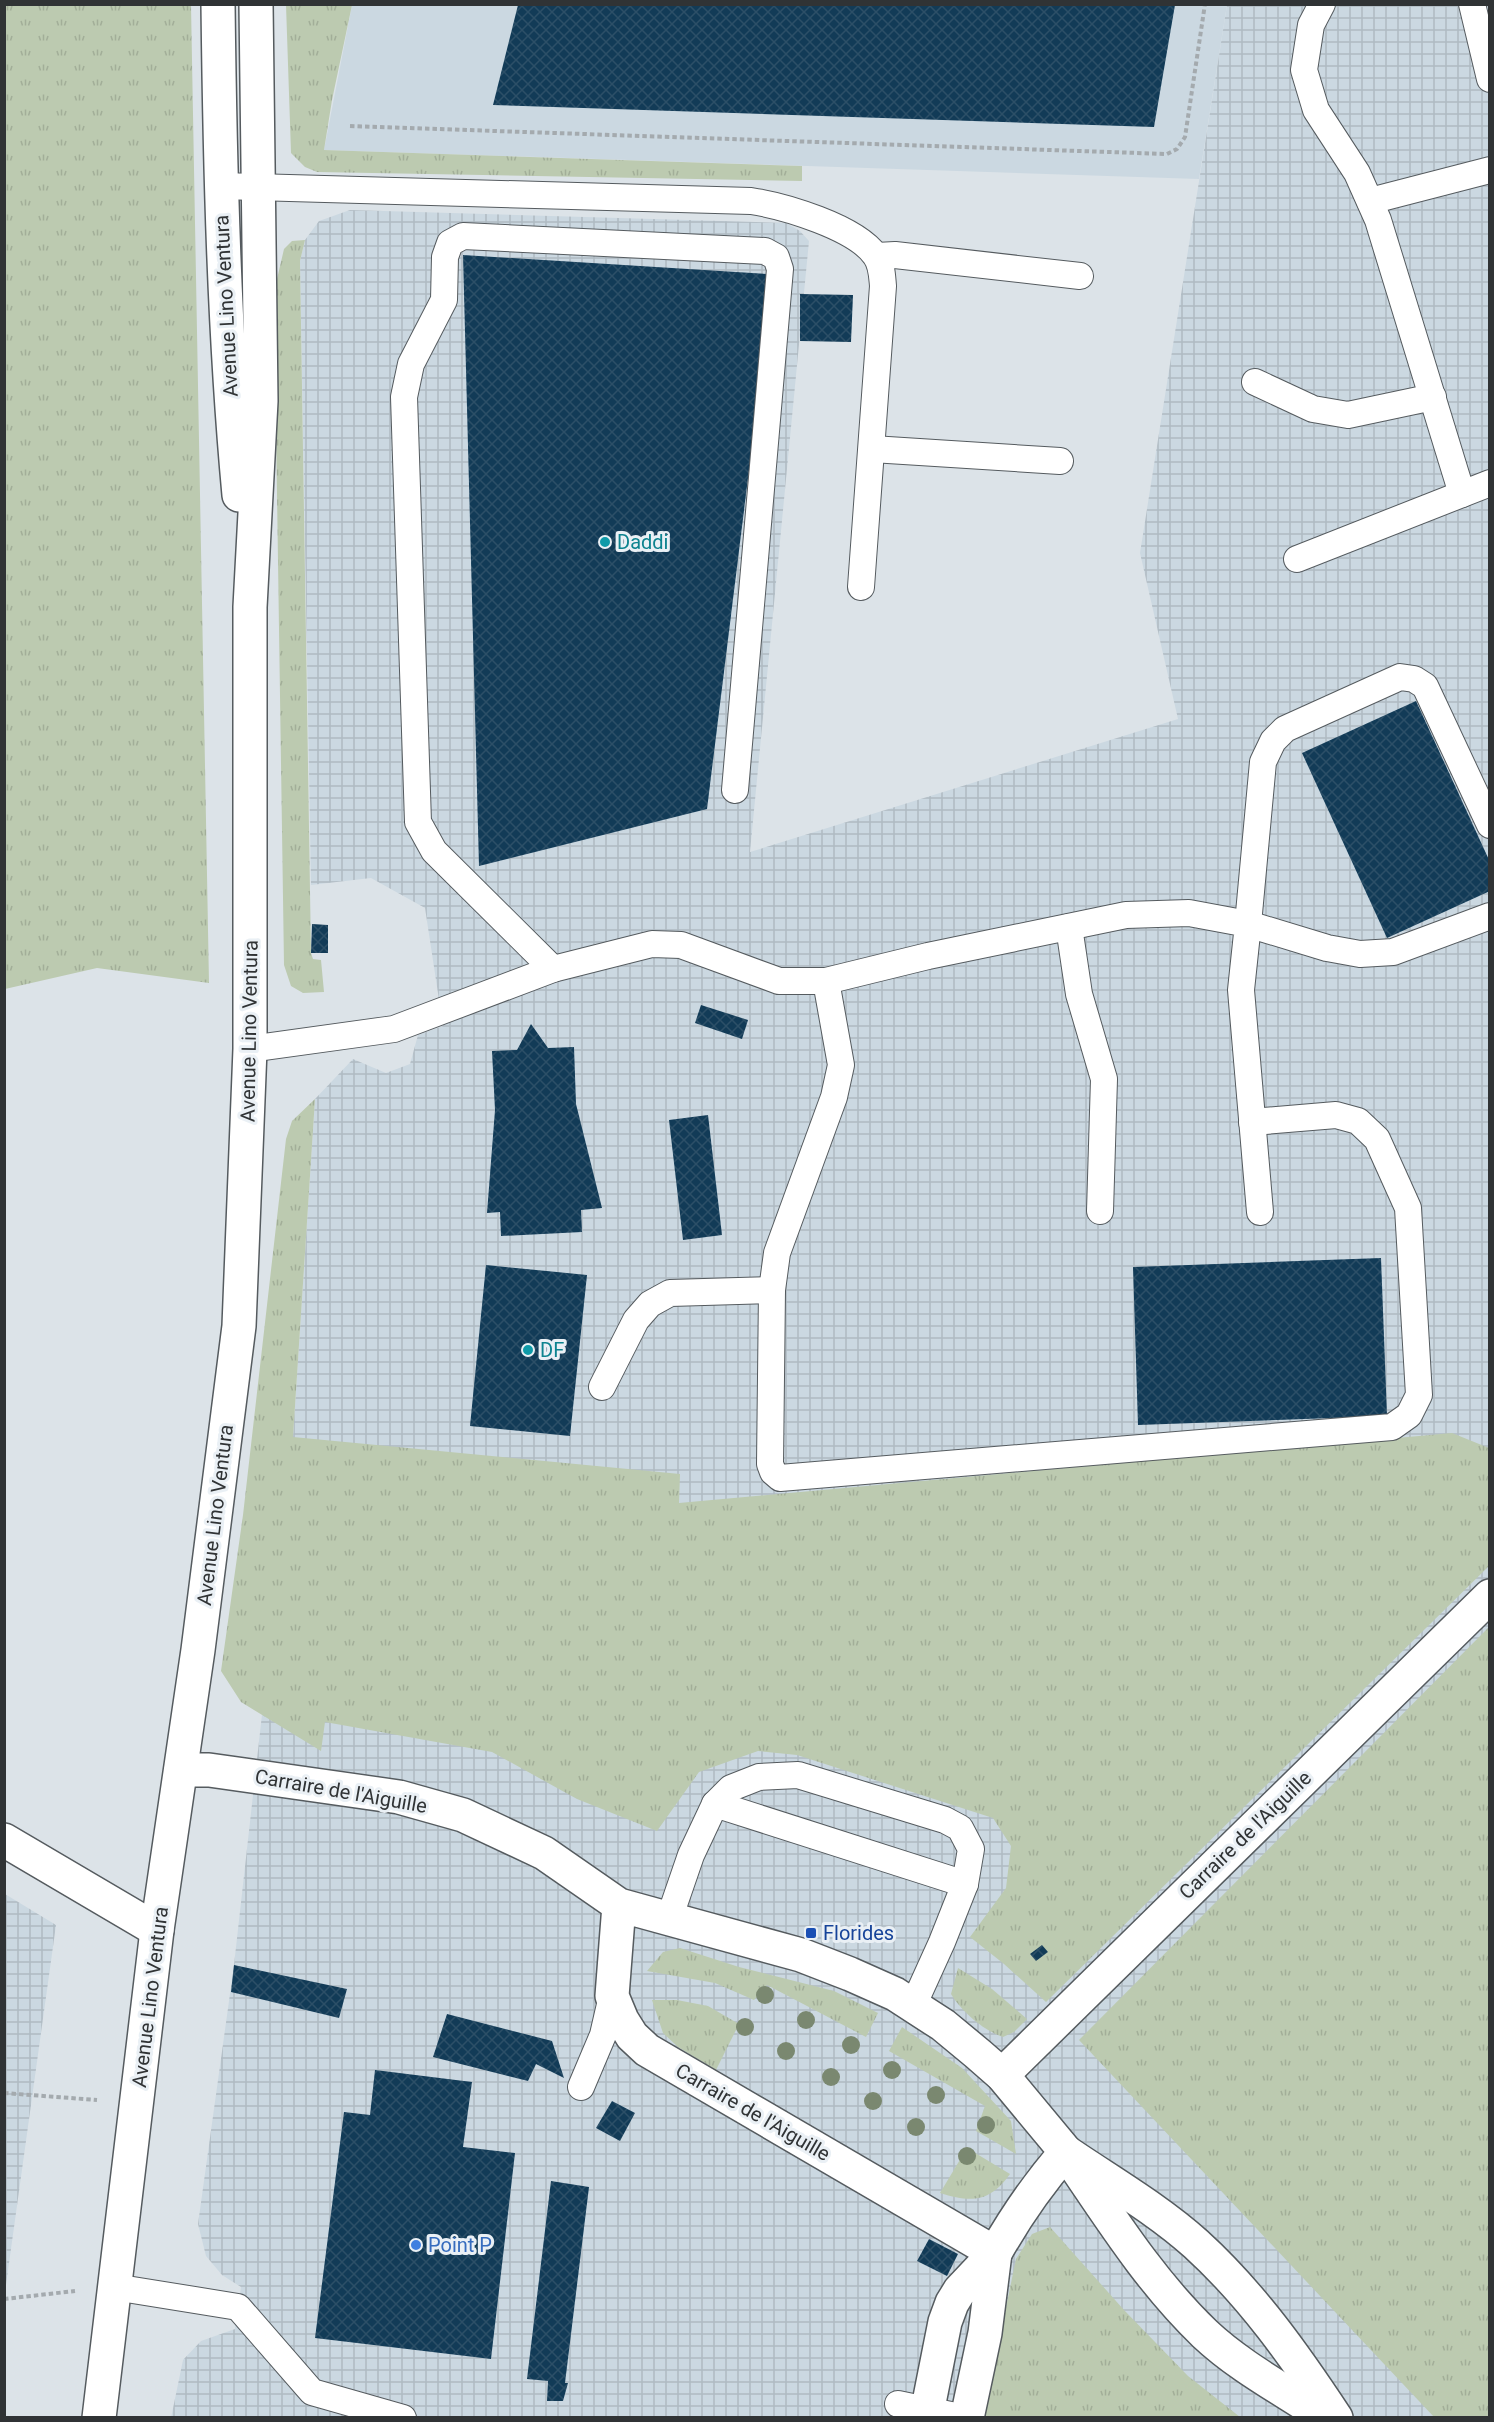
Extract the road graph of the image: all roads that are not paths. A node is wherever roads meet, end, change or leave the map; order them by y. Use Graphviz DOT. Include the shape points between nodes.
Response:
graph roads {
  1 [pos="218,4"];
  2 [pos="256,4"];
  3 [pos="1322,4"];
  4 [pos="1472,4"];
  5 [pos="1490,79"];
  6 [pos="1490,170"];
  7 [pos="221,186"];
  8 [pos="260,187"];
  9 [pos="1370,201"];
  10 [pos="877,256"];
  11 [pos="1080,276"];
  12 [pos="1255,382"];
  13 [pos="1433,397"];
  14 [pos="872,449"];
  15 [pos="1060,461"];
  16 [pos="1490,483"];
  17 [pos="1462,494"];
  18 [pos="1297,559"];
  19 [pos="861,587"];
  20 [pos="250,607"];
  21 [pos="735,790"];
  22 [pos="1490,825"];
  23 [pos="1490,916"];
  24 [pos="1248,924"];
  25 [pos="1069,927"];
  26 [pos="553,969"];
  27 [pos="826,981"];
  28 [pos="250,1049"];
  29 [pos="1252,1122"];
  30 [pos="1100,1211"];
  31 [pos="1260,1212"];
  32 [pos="772,1290"];
  33 [pos="602,1388"];
  34 [pos="1490,1596"];
  35 [pos="181,1770"];
  36 [pos="715,1804"];
  37 [pos="4,1840"];
  38 [pos="965,1884"];
  39 [pos="619,1905"];
  40 [pos="669,1919"];
  41 [pos="157,1930"];
  42 [pos="612,1996"];
  43 [pos="913,2006"];
  44 [pos="1002,2075"];
  45 [pos="581,2087"];
  46 [pos="1066,2152"];
  47 [pos="995,2253"];
  48 [pos="114,2287"];
  49 [pos="918,2410"];
  50 [pos="99,2418"];
  51 [pos="403,2418"];
  52 [pos="966,2418"];
  53 [pos="1326,2418"];
  54 [pos="1336,2418"];
  1 -- 7 [label="street, Avenue Lino Ventura"];
  2 -- 8 [label="street, Avenue Lino Ventura"];
  3 -- 9 [label="lane" via="1311,26 1304,70 1316,110 1357,173"];
  4 -- 5 [label="lane"];
  6 -- 9 [label="lane"];
  7 -- 8 [label="lane"];
  7 -- 20 [label="street, Avenue Lino Ventura" via="231,406"];
  8 -- 10 [label="lane" via="751,201 797,211 856,238"];
  8 -- 20 [label="street, Avenue Lino Ventura" via="261,400"];
  9 -- 13 [label="lane"];
  10 -- 11 [label="lane"];
  10 -- 14 [label="lane" via="883,286"];
  12 -- 13 [label="lane" via="1313,409 1348,415"];
  13 -- 17 [label="lane"];
  14 -- 15 [label="lane"];
  14 -- 19 [label="lane"];
  16 -- 17 [label="lane"];
  17 -- 18 [label="lane"];
  20 -- 28 [label="street, Avenue Lino Ventura"];
  21 -- 26 [label="lane" via="780,269 776,257 765,251 463,236 450,243 445,257 444,300 411,364 404,397 418,822 434,851"];
  22 -- 24 [label="lane" via="1425,686 1400,677 1286,729 1273,741 1263,762"];
  23 -- 24 [label="lane" via="1393,952 1360,954"];
  24 -- 25 [label="lane" via="1189,913 1126,915"];
  24 -- 29 [label="lane" via="1241,990"];
  25 -- 27 [label="lane"];
  25 -- 30 [label="lane" via="1079,994 1104,1079"];
  26 -- 27 [label="lane" via="652,944 681,945 779,981"];
  26 -- 28 [label="lane" via="394,1029"];
  27 -- 32 [label="lane" via="840,1065 834,1097 777,1253"];
  28 -- 35 [label="street, Avenue Lino Ventura" via="239,1326"];
  29 -- 31 [label="lane"];
  29 -- 32 [label="lane" via="1336,1115 1358,1121 1377,1139 1408,1208 1419,1395 1409,1414 1392,1427 780,1478 770,1464"];
  32 -- 33 [label="lane" via="670,1293 650,1304 636,1320"];
  34 -- 44 [label="street, Carraire de l'Aiguille"];
  35 -- 39 [label="street, Carraire de l'Aiguille" via="209,1770 399,1797 464,1815 544,1853"];
  35 -- 41 [label="street, Avenue Lino Ventura"];
  36 -- 38 [label="lane"];
  36 -- 38 [label="lane" via="730,1788 759,1777 798,1775 945,1820 960,1828 971,1849"];
  36 -- 40 [label="lane" via="691,1855"];
  37 -- 41 [label="street"];
  38 -- 43 [label="lane"];
  39 -- 40 [label="street, Carraire de l'Aiguille"];
  39 -- 42 [label="street, Carraire de l'Aiguille"];
  40 -- 43 [label="street, Carraire de l'Aiguille" via="801,1955 895,1994"];
  41 -- 48 [label="street, Avenue Lino Ventura"];
  42 -- 45 [label="lane" via="599,2045"];
  42 -- 47 [label="street, Carraire de l'Aiguille" via="632,2036 647,2050"];
  43 -- 44 [label="street, Carraire de l'Aiguille" via="943,2025"];
  44 -- 46 [label="street, Carraire de l'Aiguille"];
  46 -- 47 [label="street" via="1028,2197"];
  46 -- 53 [label="street" via="1130,2248 1206,2335"];
  46 -- 54 [label="street" via="1160,2215 1197,2245 1286,2343"];
  47 -- 49 [label="street" via="952,2302"];
  47 -- 52 [label="street" via="985,2333"];
  48 -- 50 [label="street, Avenue Lino Ventura"];
  48 -- 51 [label="lane" via="238,2307 312,2391"];
  49 -- 52 [label="lane"];
}
